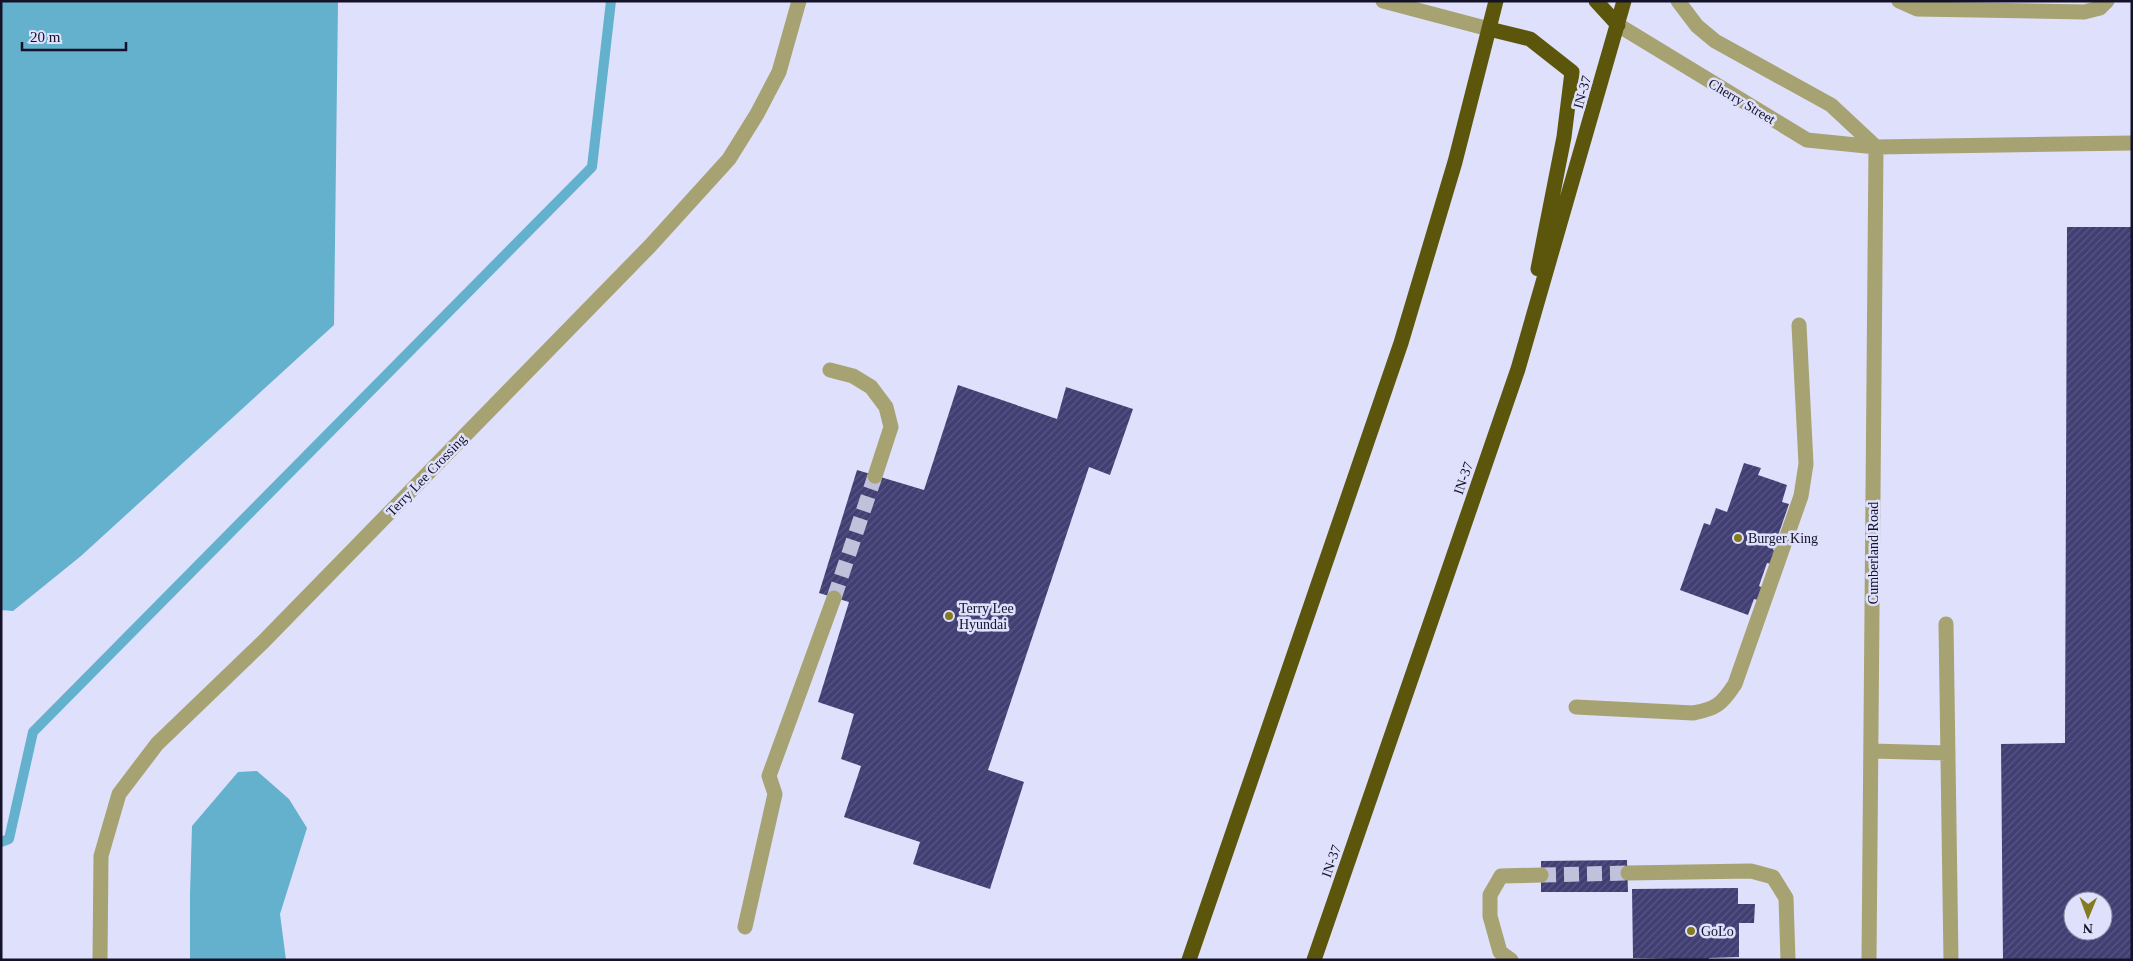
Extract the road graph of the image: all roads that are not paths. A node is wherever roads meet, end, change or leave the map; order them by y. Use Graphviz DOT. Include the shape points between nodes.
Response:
graph roads {
  1 [pos="799,1"];
  2 [pos="1383,1"];
  3 [pos="1496,1"];
  4 [pos="1596,1"];
  5 [pos="1624,1"];
  6 [pos="1678,1"];
  7 [pos="1899,1"];
  8 [pos="2107,1"];
  9 [pos="1618,25"];
  10 [pos="1489,29"];
  11 [pos="2132,143"];
  12 [pos="1876,147"];
  13 [pos="1799,325"];
  14 [pos="1518,369"];
  15 [pos="830,370"];
  16 [pos="874,476"];
  17 [pos="834,598"];
  18 [pos="1946,624"];
  19 [pos="1576,706"];
  20 [pos="1871,751"];
  21 [pos="1948,753"];
  22 [pos="1628,873"];
  23 [pos="1541,875"];
  24 [pos="745,927"];
  25 [pos="100,960"];
  26 [pos="1189,960"];
  27 [pos="1314,960"];
  28 [pos="1511,960"];
  29 [pos="1788,960"];
  30 [pos="1870,960"];
  31 [pos="1952,960"];
  1 -- 25 [label="street, Terry Lee Crossing" via="778,72 729,159 650,246 263,642 157,744 119,794 101,856"];
  2 -- 10 [label="street"];
  3 -- 10 [label="highway"];
  4 -- 9 [label="highway"];
  5 -- 9 [label="highway, IN-37"];
  6 -- 12 [label="street" via="1697,26 1715,41 1831,105"];
  7 -- 8 [label="street" via="1917,9 2084,12 2100,8"];
  9 -- 12 [label="street, Cherry Street" via="1807,140"];
  9 -- 14 [label="highway, IN-37"];
  10 -- 14 [label="highway" via="1530,39 1572,72 1564,137"];
  10 -- 26 [label="highway" via="1455,162 1401,343"];
  11 -- 12 [label="street, Cherry Street"];
  12 -- 20 [label="street, Cumberland Road"];
  13 -- 19 [label="street" via="1806,464 1801,496 1735,684 1725,700 1711,710 1693,713"];
  14 -- 27 [label="highway, IN-37"];
  15 -- 16 [label="street" via="853,376 871,387 886,407 891,427"];
  17 -- 24 [label="street" via="769,776 775,794"];
  18 -- 21 [label="street"];
  20 -- 21 [label="street"];
  20 -- 30 [label="street, Cumberland Road"];
  21 -- 31 [label="street"];
  22 -- 29 [label="street" via="1750,871 1772,878 1786,898"];
  23 -- 28 [label="street" via="1500,876 1490,895 1490,916 1500,952"];
}
